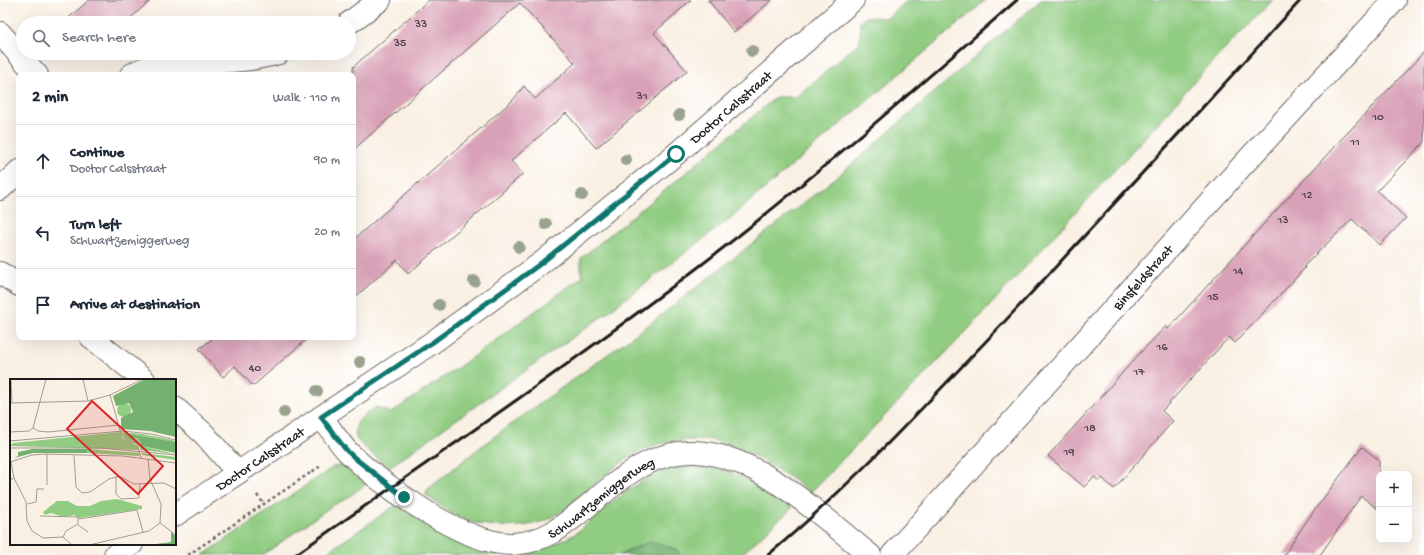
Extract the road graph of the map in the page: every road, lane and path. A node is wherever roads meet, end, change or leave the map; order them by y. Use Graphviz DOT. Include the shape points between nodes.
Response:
graph roads {
  1 [pos="380,0"];
  2 [pos="853,0"];
  3 [pos="1395,0"];
  4 [pos="356,18"];
  5 [pos="0,33"];
  6 [pos="16,51"];
  7 [pos="24,60"];
  8 [pos="248,60"];
  9 [pos="192,69"];
  10 [pos="34,72"];
  11 [pos="136,72"];
  12 [pos="16,174"];
  13 [pos="0,189"];
  14 [pos="0,273"];
  15 [pos="16,283"];
  16 [pos="95,340"];
  17 [pos="143,379"];
  18 [pos="176,409"];
  19 [pos="321,417"];
  20 [pos="346,450"];
  21 [pos="238,473"];
  22 [pos="176,514"];
  23 [pos="131,545"];
  24 [pos="116,555"];
  25 [pos="188,555"];
  26 [pos="870,555"];
  27 [pos="892,555"];
  1 -- 4 [label="street"];
  2 -- 19 [label="street, Doctor Calsstraat" via="676,154 540,264 433,342"];
  3 -- 27 [label="street, Binsfeldstraat"];
  5 -- 6 [label="street"];
  7 -- 10 [label="street"];
  8 -- 9 [label="street"];
  9 -- 11 [label="street" via="158,64"];
  12 -- 13 [label="street"];
  14 -- 15 [label="street"];
  16 -- 17 [label="street"];
  18 -- 21 [label="street" via="204,434"];
  19 -- 20 [label="street, Schwartzemiggerweg"];
  19 -- 21 [label="street, Doctor Calsstraat"];
  20 -- 25 [label="path"];
  20 -- 26 [label="street, Schwartzemiggerweg" via="392,488 440,519 477,537 512,544 531,541 552,532 646,462 663,456 695,452 711,454 740,463 786,489 818,511"];
  21 -- 22 [label="street, Doctor Calsstraat"];
  23 -- 24 [label="street"];
}
